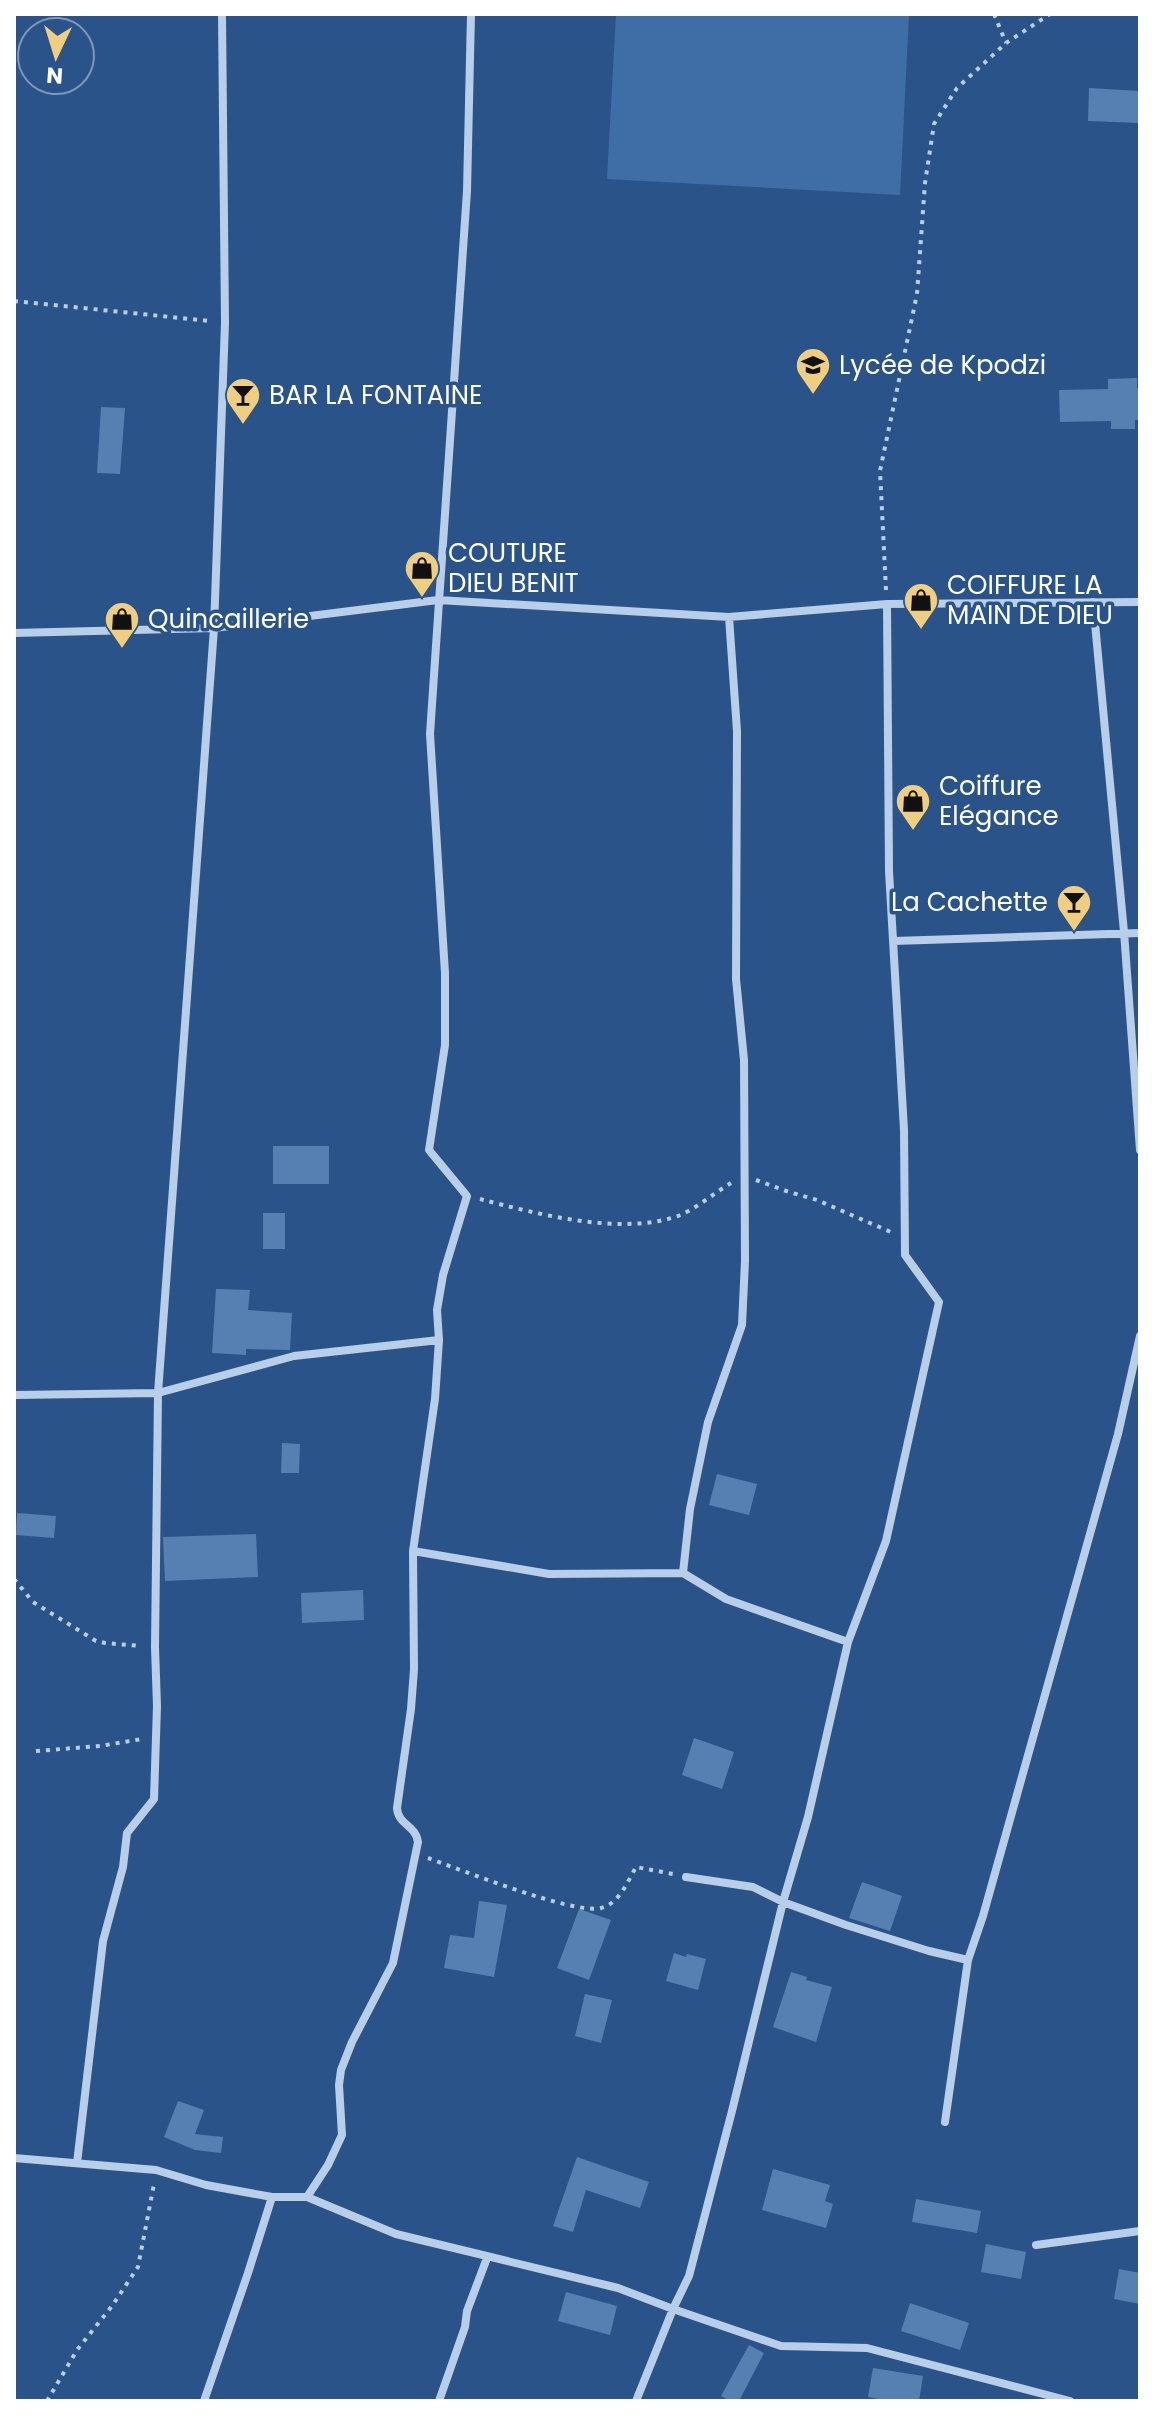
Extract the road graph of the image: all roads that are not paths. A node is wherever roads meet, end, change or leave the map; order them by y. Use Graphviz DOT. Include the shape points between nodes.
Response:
graph roads {
  1 [pos="222,14"];
  2 [pos="471,14"];
  3 [pos="438,600"];
  4 [pos="1093,602"];
  5 [pos="1140,602"];
  6 [pos="887,604"];
  7 [pos="729,617"];
  8 [pos="214,628"];
  9 [pos="14,633"];
  10 [pos="1124,932"];
  11 [pos="1140,933"];
  12 [pos="894,941"];
  13 [pos="1140,1150"];
  14 [pos="1140,1336"];
  15 [pos="439,1340"];
  16 [pos="158,1393"];
  17 [pos="14,1395"];
  18 [pos="413,1551"];
  19 [pos="683,1573"];
  20 [pos="848,1642"];
  21 [pos="686,1877"];
  22 [pos="783,1902"];
  23 [pos="968,1960"];
  24 [pos="945,2122"];
  25 [pos="14,2158"];
  26 [pos="77,2163"];
  27 [pos="272,2197"];
  28 [pos="307,2197"];
  29 [pos="1140,2231"];
  30 [pos="1036,2245"];
  31 [pos="487,2258"];
  32 [pos="673,2309"];
  33 [pos="204,2401"];
  34 [pos="439,2401"];
  35 [pos="636,2401"];
  36 [pos="1070,2401"];
  1 -- 8 [label="street" via="225,323"];
  2 -- 3 [label="street" via="467,191"];
  3 -- 7 [label="street"];
  3 -- 8 [label="street"];
  3 -- 15 [label="street" via="430,734 445,1045 429,1150 467,1196 443,1275"];
  4 -- 5 [label="street"];
  4 -- 6 [label="street"];
  4 -- 10 [label="street"];
  6 -- 7 [label="street"];
  6 -- 12 [label="street"];
  7 -- 19 [label="street" via="737,731 736,979 744,1060 742,1325 708,1422"];
  8 -- 9 [label="street"];
  8 -- 16 [label="street"];
  10 -- 11 [label="street"];
  10 -- 12 [label="street"];
  10 -- 13 [label="street"];
  12 -- 20 [label="street" via="905,1255 939,1302 886,1541"];
  14 -- 23 [label="street" via="1118,1434"];
  15 -- 16 [label="street" via="294,1356"];
  15 -- 18 [label="street"];
  16 -- 17 [label="street"];
  16 -- 26 [label="street" via="154,1799 127,1833 103,1941"];
  18 -- 19 [label="street" via="549,1574"];
  18 -- 28 [label="street" via="414,1669 397,1808 418,1838 393,1963 341,2070 342,2135"];
  19 -- 20 [label="street" via="726,1599"];
  20 -- 22 [label="street"];
  21 -- 22 [label="street" via="753,1887"];
  22 -- 23 [label="street"];
  22 -- 32 [label="street" via="689,2276"];
  23 -- 24 [label="street"];
  25 -- 26 [label="street"];
  26 -- 27 [label="street" via="156,2170"];
  27 -- 28 [label="street"];
  27 -- 33 [label="street"];
  28 -- 31 [label="street" via="396,2234"];
  29 -- 30 [label="street"];
  31 -- 32 [label="street" via="610,2285"];
  31 -- 34 [label="street"];
  32 -- 35 [label="street"];
  32 -- 36 [label="street" via="781,2346 867,2348"];
}
